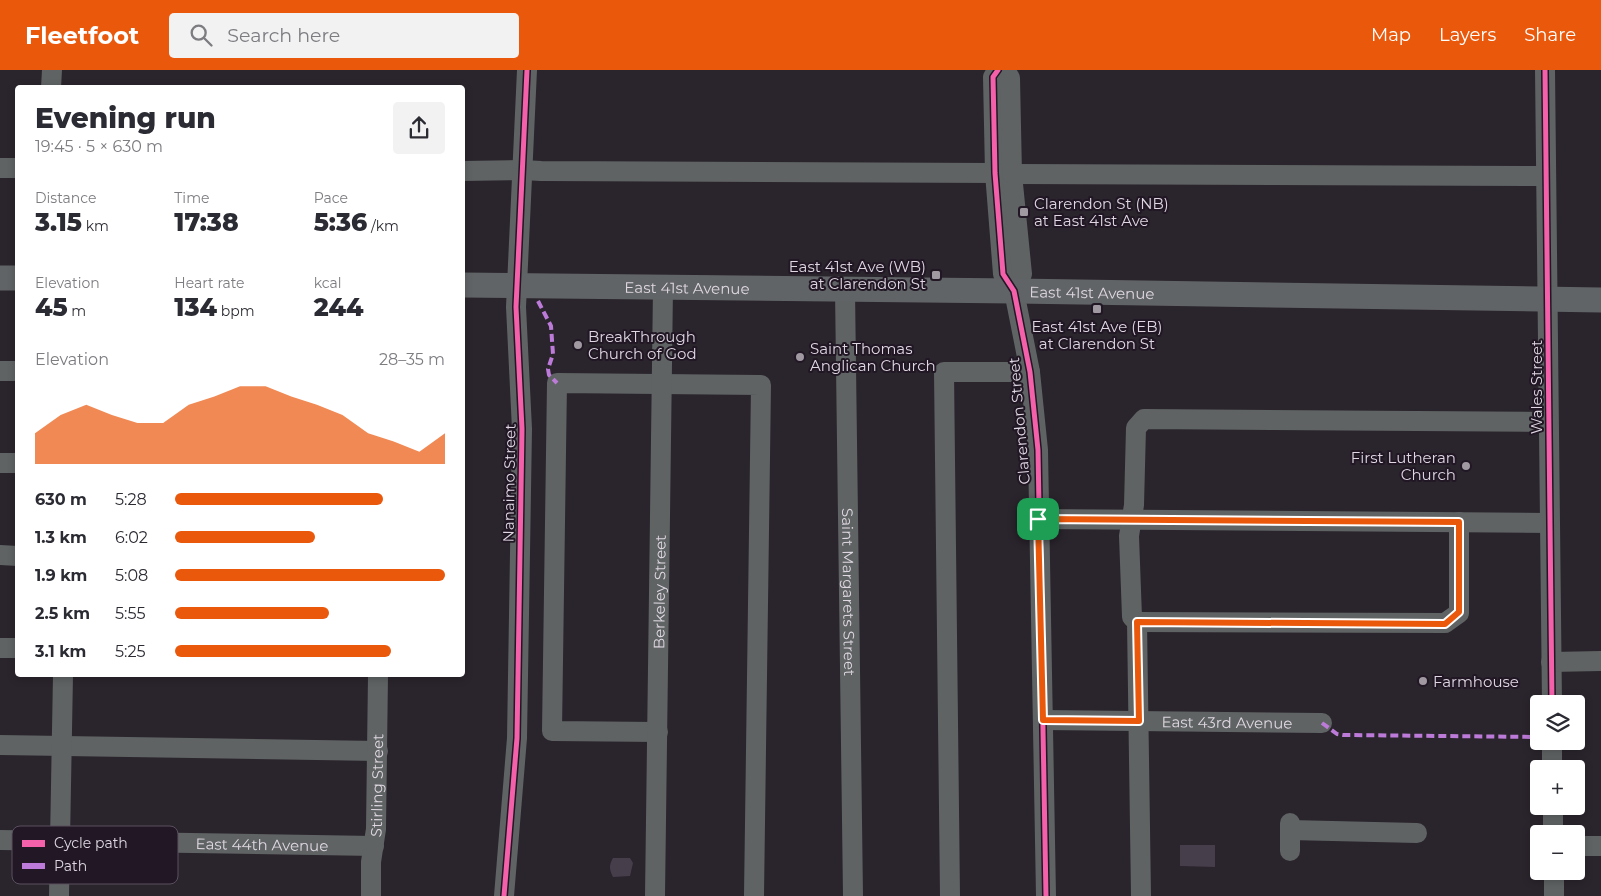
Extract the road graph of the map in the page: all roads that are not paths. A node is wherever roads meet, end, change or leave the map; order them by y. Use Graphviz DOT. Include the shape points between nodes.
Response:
graph roads {
  1 [pos="52,70"];
  2 [pos="526,70"];
  3 [pos="998,70"];
  4 [pos="1005,70"];
  5 [pos="1545,70"];
  6 [pos="52,85"];
  7 [pos="0,168"];
  8 [pos="15,168"];
  9 [pos="523,170"];
  10 [pos="465,171"];
  11 [pos="1004,174"];
  12 [pos="1546,176"];
  13 [pos="0,278"];
  14 [pos="15,278"];
  15 [pos="465,285"];
  16 [pos="517,286"];
  17 [pos="663,288"];
  18 [pos="845,290"];
  19 [pos="1014,291"];
  20 [pos="1548,300"];
  21 [pos="1601,300"];
  22 [pos="0,371"];
  23 [pos="15,371"];
  24 [pos="1030,372"];
  25 [pos="662,384"];
  26 [pos="1548,422"];
  27 [pos="0,463"];
  28 [pos="15,463"];
  29 [pos="1038,519"];
  30 [pos="1132,520"];
  31 [pos="1459,522"];
  32 [pos="1549,523"];
  33 [pos="0,556"];
  34 [pos="15,556"];
  35 [pos="1137,622"];
  36 [pos="0,648"];
  37 [pos="15,648"];
  38 [pos="1601,661"];
  39 [pos="1551,662"];
  40 [pos="63,677"];
  41 [pos="378,677"];
  42 [pos="1552,695"];
  43 [pos="1043,720"];
  44 [pos="1139,721"];
  45 [pos="1322,723"];
  46 [pos="658,732"];
  47 [pos="0,745"];
  48 [pos="62,746"];
  49 [pos="378,751"];
  50 [pos="60,826"];
  51 [pos="1417,833"];
  52 [pos="178,843"];
  53 [pos="374,846"];
  54 [pos="1585,846"];
  55 [pos="1601,846"];
  56 [pos="1290,851"];
  57 [pos="1554,880"];
  58 [pos="371,896"];
  59 [pos="504,896"];
  60 [pos="655,896"];
  61 [pos="754,896"];
  62 [pos="853,896"];
  63 [pos="950,896"];
  64 [pos="1046,896"];
  65 [pos="1142,896"];
  66 [pos="1554,896"];
  1 -- 6 [label="street"];
  2 -- 9 [label="street, Nanaimo Street"];
  3 -- 11 [label="street, Clarendon Street" via="993,77"];
  4 -- 11 [label="street, Clarendon Street" via="1010,78"];
  5 -- 12 [label="street, Wales Street"];
  7 -- 8 [label="street"];
  9 -- 10 [label="street"];
  9 -- 11 [label="street"];
  9 -- 16 [label="street, Nanaimo Street"];
  11 -- 12 [label="street"];
  11 -- 19 [label="street, Clarendon Street" via="1022,274"];
  12 -- 20 [label="street, Wales Street"];
  13 -- 14 [label="main road"];
  15 -- 16 [label="main road, East 41st Avenue"];
  16 -- 17 [label="main road, East 41st Avenue"];
  16 -- 59 [label="street, Nanaimo Street" via="522,429 518,729"];
  17 -- 18 [label="main road, East 41st Avenue"];
  17 -- 25 [label="street, Berkeley Street"];
  18 -- 19 [label="main road, East 41st Avenue"];
  18 -- 62 [label="street, Saint Margarets Street"];
  19 -- 20 [label="main road, East 41st Avenue"];
  19 -- 24 [label="street, Clarendon Street"];
  20 -- 21 [label="main road, East 41st Avenue"];
  20 -- 26 [label="street, Wales Street"];
  22 -- 23 [label="street"];
  24 -- 29 [label="street, Clarendon Street" via="1038,450"];
  24 -- 63 [label="street" via="944,372"];
  25 -- 46 [label="street, Berkeley Street"];
  25 -- 46 [label="street" via="557,383 552,731"];
  25 -- 61 [label="street" via="760,385"];
  26 -- 30 [label="street" via="1144,420 1136,428"];
  26 -- 32 [label="street, Wales Street"];
  27 -- 28 [label="street"];
  29 -- 30 [label="street"];
  29 -- 43 [label="street, Clarendon Street"];
  30 -- 31 [label="street"];
  30 -- 35 [label="street" via="1129,536 1132,617"];
  31 -- 32 [label="street"];
  31 -- 35 [label="street" via="1459,612 1445,624"];
  32 -- 39 [label="street, Wales Street"];
  33 -- 34 [label="street"];
  35 -- 44 [label="street"];
  36 -- 37 [label="street"];
  38 -- 39 [label="street"];
  39 -- 42 [label="street, Wales Street"];
  40 -- 48 [label="street"];
  41 -- 49 [label="street, Stirling Street"];
  43 -- 44 [label="street, East 43rd Avenue"];
  43 -- 64 [label="street, Clarendon Street"];
  44 -- 45 [label="street, East 43rd Avenue"];
  44 -- 65 [label="street"];
  46 -- 60 [label="street, Berkeley Street"];
  47 -- 48 [label="street"];
  48 -- 49 [label="street"];
  48 -- 50 [label="street"];
  49 -- 53 [label="street, Stirling Street"];
  51 -- 56 [label="street" via="1290,827"];
  52 -- 53 [label="street, East 44th Avenue"];
  53 -- 58 [label="street, Stirling Street"];
  54 -- 55 [label="street"];
  57 -- 66 [label="street"];
}
